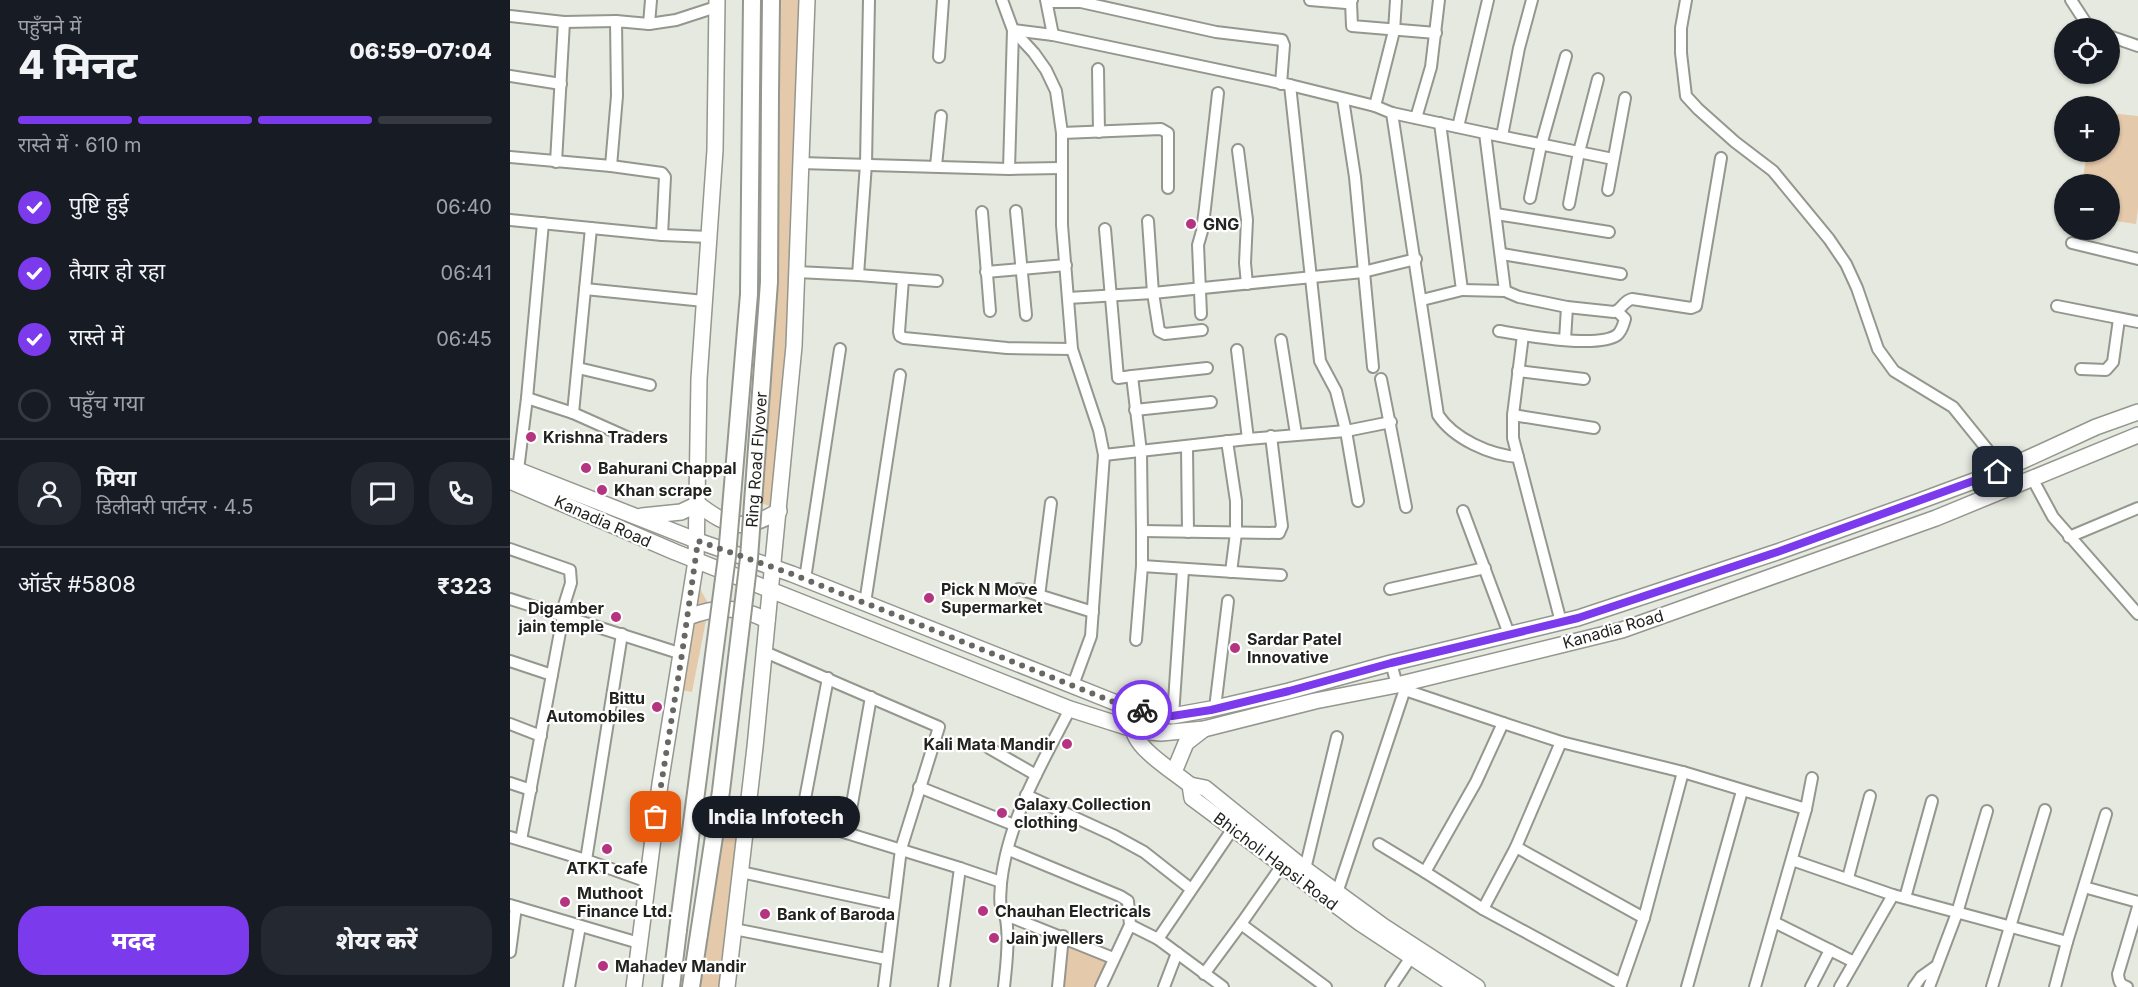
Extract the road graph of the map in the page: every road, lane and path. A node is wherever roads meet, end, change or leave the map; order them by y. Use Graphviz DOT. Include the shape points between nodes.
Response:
graph roads {
  1 [pos="651,0"];
  2 [pos="752,0"];
  3 [pos="771,0"];
  4 [pos="807,0"];
  5 [pos="870,0"];
  6 [pos="944,0"];
  7 [pos="1002,0"];
  8 [pos="1310,0"];
  9 [pos="1396,0"];
  10 [pos="1439,0"];
  11 [pos="1488,0"];
  12 [pos="1532,0"];
  13 [pos="1686,0"];
  14 [pos="2071,0"];
  15 [pos="1047,1"];
  16 [pos="1081,1"];
  17 [pos="1352,1"];
  18 [pos="717,3"];
  19 [pos="1119,5"];
  20 [pos="510,16"];
  21 [pos="2083,18"];
  22 [pos="616,21"];
  23 [pos="564,22"];
  24 [pos="649,24"];
  25 [pos="1012,30"];
  26 [pos="1394,31"];
  27 [pos="1436,33"];
  28 [pos="1053,35"];
  29 [pos="2120,40"];
  30 [pos="2138,46"];
  31 [pos="1566,56"];
  32 [pos="939,57"];
  33 [pos="1098,69"];
  34 [pos="510,76"];
  35 [pos="1598,79"];
  36 [pos="561,84"];
  37 [pos="1286,85"];
  38 [pos="1218,93"];
  39 [pos="1625,98"];
  40 [pos="1343,99"];
  41 [pos="1375,106"];
  42 [pos="1392,112"];
  43 [pos="941,116"];
  44 [pos="1416,118"];
  45 [pos="1440,123"];
  46 [pos="1458,127"];
  47 [pos="1099,132"];
  48 [pos="1062,133"];
  49 [pos="1485,133"];
  50 [pos="1502,136"];
  51 [pos="1541,145"];
  52 [pos="1238,150"];
  53 [pos="1579,152"];
  54 [pos="510,157"];
  55 [pos="1721,158"];
  56 [pos="1612,159"];
  57 [pos="556,162"];
  58 [pos="800,163"];
  59 [pos="866,164"];
  60 [pos="611,166"];
  61 [pos="936,166"];
  62 [pos="1061,168"];
  63 [pos="1010,169"];
  64 [pos="1168,188"];
  65 [pos="1608,190"];
  66 [pos="1530,198"];
  67 [pos="1569,204"];
  68 [pos="1016,211"];
  69 [pos="982,212"];
  70 [pos="1496,214"];
  71 [pos="510,220"];
  72 [pos="1148,221"];
  73 [pos="543,223"];
  74 [pos="591,228"];
  75 [pos="1105,229"];
  76 [pos="1609,232"];
  77 [pos="662,235"];
  78 [pos="709,237"];
  79 [pos="2072,243"];
  80 [pos="1502,254"];
  81 [pos="1416,259"];
  82 [pos="2138,259"];
  83 [pos="1066,265"];
  84 [pos="1021,268"];
  85 [pos="797,272"];
  86 [pos="987,272"];
  87 [pos="1363,272"];
  88 [pos="1622,274"];
  89 [pos="858,275"];
  90 [pos="1311,277"];
  91 [pos="903,279"];
  92 [pos="938,281"];
  93 [pos="1246,284"];
  94 [pos="1199,287"];
  95 [pos="585,289"];
  96 [pos="1462,290"];
  97 [pos="1505,291"];
  98 [pos="1153,293"];
  99 [pos="1110,295"];
  100 [pos="1068,298"];
  101 [pos="1422,300"];
  102 [pos="704,301"];
  103 [pos="2057,306"];
  104 [pos="1567,307"];
  105 [pos="990,311"];
  106 [pos="1617,311"];
  107 [pos="1201,314"];
  108 [pos="1026,315"];
  109 [pos="2119,319"];
  110 [pos="2138,322"];
  111 [pos="1202,330"];
  112 [pos="1499,331"];
  113 [pos="1522,335"];
  114 [pos="1281,340"];
  115 [pos="1565,340"];
  116 [pos="840,349"];
  117 [pos="1072,349"];
  118 [pos="1237,350"];
  119 [pos="1373,367"];
  120 [pos="578,368"];
  121 [pos="1206,368"];
  122 [pos="2081,369"];
  123 [pos="1518,371"];
  124 [pos="900,375"];
  125 [pos="1132,376"];
  126 [pos="1382,379"];
  127 [pos="1584,379"];
  128 [pos="650,385"];
  129 [pos="527,398"];
  130 [pos="1210,402"];
  131 [pos="1135,410"];
  132 [pos="2138,412"];
  133 [pos="573,413"];
  134 [pos="1513,415"];
  135 [pos="1391,422"];
  136 [pos="1594,428"];
  137 [pos="1346,431"];
  138 [pos="1296,434"];
  139 [pos="2138,435"];
  140 [pos="1271,436"];
  141 [pos="629,438"];
  142 [pos="1248,439"];
  143 [pos="1227,441"];
  144 [pos="1187,447"];
  145 [pos="1141,452"];
  146 [pos="1104,455"];
  147 [pos="1518,457"];
  148 [pos="2003,469"];
  149 [pos="513,473"];
  150 [pos="2032,478"];
  151 [pos="1358,501"];
  152 [pos="1052,503"];
  153 [pos="698,504"];
  154 [pos="1406,507"];
  155 [pos="2138,507"];
  156 [pos="1463,511"];
  157 [pos="778,512"];
  158 [pos="636,517"];
  159 [pos="1142,531"];
  160 [pos="1188,532"];
  161 [pos="1236,533"];
  162 [pos="2069,537"];
  163 [pos="698,541"];
  164 [pos="510,549"];
  165 [pos="1780,551"];
  166 [pos="696,561"];
  167 [pos="772,566"];
  168 [pos="1142,566"];
  169 [pos="1485,568"];
  170 [pos="1183,570"];
  171 [pos="1787,570"];
  172 [pos="1232,572"];
  173 [pos="1281,575"];
  174 [pos="805,579"];
  175 [pos="770,589"];
  176 [pos="1019,589"];
  177 [pos="1390,589"];
  178 [pos="1040,596"];
  179 [pos="510,599"];
  180 [pos="1228,601"];
  181 [pos="865,603"];
  182 [pos="1093,612"];
  183 [pos="2138,614"];
  184 [pos="562,615"];
  185 [pos="688,617"];
  186 [pos="1578,618"];
  187 [pos="767,620"];
  188 [pos="1562,622"];
  189 [pos="622,634"];
  190 [pos="1509,634"];
  191 [pos="1584,639"];
  192 [pos="1136,640"];
  193 [pos="765,652"];
  194 [pos="682,654"];
  195 [pos="510,661"];
  196 [pos="1391,663"];
  197 [pos="552,675"];
  198 [pos="828,678"];
  199 [pos="1073,685"];
  200 [pos="1401,687"];
  201 [pos="871,697"];
  202 [pos="1215,708"];
  203 [pos="1070,709"];
  204 [pos="1137,709"];
  205 [pos="1173,716"];
  206 [pos="1503,723"];
  207 [pos="510,724"];
  208 [pos="1132,729"];
  209 [pos="1204,729"];
  210 [pos="541,736"];
  211 [pos="1337,737"];
  212 [pos="1561,742"];
  213 [pos="989,748"];
  214 [pos="1174,772"];
  215 [pos="1683,772"];
  216 [pos="1036,775"];
  217 [pos="1812,778"];
  218 [pos="510,783"];
  219 [pos="919,787"];
  220 [pos="531,790"];
  221 [pos="1742,791"];
  222 [pos="1026,795"];
  223 [pos="1870,796"];
  224 [pos="1932,801"];
  225 [pos="749,802"];
  226 [pos="1806,809"];
  227 [pos="2045,810"];
  228 [pos="1988,811"];
  229 [pos="2106,814"];
  230 [pos="801,820"];
  231 [pos="1237,823"];
  232 [pos="1014,825"];
  233 [pos="847,832"];
  234 [pos="510,837"];
  235 [pos="522,840"];
  236 [pos="1379,844"];
  237 [pos="1516,847"];
  238 [pos="901,849"];
  239 [pos="1008,850"];
  240 [pos="586,860"];
  241 [pos="1285,860"];
  242 [pos="1792,860"];
  243 [pos="960,868"];
  244 [pos="1305,868"];
  245 [pos="741,872"];
  246 [pos="1425,872"];
  247 [pos="1848,878"];
  248 [pos="648,882"];
  249 [pos="1001,882"];
  250 [pos="2084,887"];
  251 [pos="1191,889"];
  252 [pos="1893,895"];
  253 [pos="1336,898"];
  254 [pos="1905,898"];
  255 [pos="2138,902"];
  256 [pos="893,905"];
  257 [pos="513,906"];
  258 [pos="2138,907"];
  259 [pos="1484,909"];
  260 [pos="1957,913"];
  261 [pos="1006,915"];
  262 [pos="1644,918"];
  263 [pos="1774,922"];
  264 [pos="1241,924"];
  265 [pos="1130,925"];
  266 [pos="580,926"];
  267 [pos="2011,926"];
  268 [pos="734,929"];
  269 [pos="1063,936"];
  270 [pos="1158,939"];
  271 [pos="2067,942"];
  272 [pos="639,944"];
  273 [pos="1830,950"];
  274 [pos="510,952"];
  275 [pos="1177,953"];
  276 [pos="1411,957"];
  277 [pos="1113,958"];
  278 [pos="886,959"];
  279 [pos="1854,962"];
  280 [pos="1935,967"];
  281 [pos="1204,974"];
  282 [pos="1452,986"];
  283 [pos="1621,986"];
  284 [pos="569,987"];
  285 [pos="634,987"];
  286 [pos="671,987"];
  287 [pos="691,987"];
  288 [pos="727,987"];
  289 [pos="884,987"];
  290 [pos="944,987"];
  291 [pos="1004,987"];
  292 [pos="1058,987"];
  293 [pos="1101,987"];
  294 [pos="1164,987"];
  295 [pos="1223,987"];
  296 [pos="1326,987"];
  297 [pos="1391,987"];
  298 [pos="1478,987"];
  299 [pos="1687,987"];
  300 [pos="1755,987"];
  301 [pos="1811,987"];
  302 [pos="1840,987"];
  303 [pos="1914,987"];
  304 [pos="1929,987"];
  305 [pos="1992,987"];
  306 [pos="2055,987"];
  307 [pos="2127,987"];
  1 -- 24 [label="street"];
  2 -- 286 [label="main road, Ring Road Flyover, bridge" via="749,294 728,544"];
  3 -- 287 [label="main road, Ring Road Flyover, bridge" via="769,282 749,558 721,791"];
  4 -- 58 [label="main road"];
  5 -- 59 [label="street"];
  6 -- 32 [label="street"];
  7 -- 25 [label="street"];
  8 -- 17 [label="street"];
  9 -- 26 [label="street"];
  10 -- 27 [label="street"];
  11 -- 46 [label="street"];
  12 -- 50 [label="street"];
  13 -- 148 [label="street" via="1681,28 1686,96 1773,171 1829,239 1857,288 1878,349 1894,371 1953,407"];
  14 -- 21 [label="street"];
  15 -- 16 [label="street"];
  15 -- 28 [label="street"];
  16 -- 19 [label="street"];
  17 -- 26 [label="street" via="1352,26"];
  18 -- 24 [label="street" via="675,20"];
  18 -- 78 [label="main road" via="715,150"];
  19 -- 37 [label="street" via="1216,32 1282,40"];
  20 -- 23 [label="street"];
  22 -- 23 [label="street"];
  22 -- 24 [label="street"];
  22 -- 60 [label="street" via="617,96"];
  23 -- 36 [label="street"];
  25 -- 28 [label="street"];
  25 -- 48 [label="street" via="1034,53 1053,82"];
  25 -- 63 [label="street"];
  26 -- 27 [label="street"];
  26 -- 41 [label="street"];
  27 -- 44 [label="street" via="1431,68"];
  28 -- 37 [label="street"];
  29 -- 30 [label="street"];
  31 -- 51 [label="street"];
  33 -- 47 [label="street"];
  34 -- 36 [label="street"];
  35 -- 53 [label="street"];
  36 -- 57 [label="street"];
  37 -- 40 [label="street"];
  37 -- 90 [label="street"];
  38 -- 94 [label="street" via="1206,208 1198,245"];
  39 -- 56 [label="street"];
  40 -- 41 [label="street"];
  40 -- 87 [label="street"];
  41 -- 42 [label="street"];
  42 -- 44 [label="street"];
  42 -- 81 [label="street"];
  43 -- 61 [label="street"];
  44 -- 45 [label="street"];
  45 -- 46 [label="street"];
  45 -- 96 [label="street"];
  46 -- 49 [label="street"];
  47 -- 48 [label="street"];
  47 -- 64 [label="street" via="1165,130"];
  48 -- 62 [label="street"];
  49 -- 50 [label="street"];
  49 -- 70 [label="street"];
  50 -- 51 [label="street"];
  51 -- 53 [label="street"];
  51 -- 66 [label="street"];
  52 -- 93 [label="street" via="1247,220"];
  53 -- 56 [label="street"];
  53 -- 67 [label="street"];
  54 -- 57 [label="street"];
  55 -- 106 [label="street" via="1696,306 1632,299"];
  56 -- 65 [label="street"];
  57 -- 60 [label="street"];
  58 -- 59 [label="street"];
  58 -- 85 [label="main road"];
  59 -- 61 [label="street"];
  59 -- 89 [label="street"];
  60 -- 77 [label="street" via="662,173 665,177"];
  61 -- 63 [label="street"];
  62 -- 63 [label="street"];
  62 -- 83 [label="street"];
  68 -- 84 [label="street"];
  69 -- 86 [label="street"];
  70 -- 76 [label="street"];
  70 -- 80 [label="street"];
  71 -- 73 [label="street"];
  72 -- 98 [label="street"];
  73 -- 74 [label="street"];
  73 -- 129 [label="street"];
  74 -- 77 [label="street"];
  74 -- 95 [label="street"];
  75 -- 99 [label="street"];
  77 -- 78 [label="street"];
  78 -- 102 [label="main road"];
  79 -- 82 [label="street"];
  80 -- 88 [label="street"];
  80 -- 97 [label="street"];
  81 -- 87 [label="street"];
  81 -- 101 [label="street"];
  83 -- 84 [label="street"];
  83 -- 100 [label="street"];
  84 -- 86 [label="street"];
  84 -- 108 [label="street"];
  85 -- 89 [label="street"];
  85 -- 157 [label="main road"];
  86 -- 105 [label="street"];
  87 -- 90 [label="street"];
  87 -- 119 [label="street"];
  89 -- 91 [label="street"];
  90 -- 93 [label="street"];
  90 -- 137 [label="street" via="1320,361 1336,391"];
  91 -- 92 [label="street"];
  91 -- 117 [label="street" via="899,332 904,338 1007,348"];
  93 -- 94 [label="street"];
  94 -- 98 [label="street"];
  94 -- 107 [label="street"];
  95 -- 102 [label="street"];
  95 -- 120 [label="street"];
  96 -- 97 [label="street"];
  96 -- 101 [label="street"];
  97 -- 104 [label="street"];
  98 -- 99 [label="street"];
  98 -- 111 [label="street" via="1159,331 1165,334"];
  99 -- 100 [label="street"];
  99 -- 125 [label="street" via="1118,378"];
  100 -- 117 [label="street"];
  101 -- 147 [label="street" via="1438,415 1485,450"];
  102 -- 153 [label="main road"];
  103 -- 109 [label="street"];
  104 -- 106 [label="street"];
  104 -- 115 [label="street"];
  106 -- 115 [label="street" via="1625,319 1615,337 1594,342"];
  109 -- 110 [label="street"];
  109 -- 122 [label="street" via="2110,367"];
  112 -- 113 [label="street"];
  113 -- 115 [label="street"];
  113 -- 123 [label="street"];
  114 -- 138 [label="street"];
  116 -- 174 [label="street"];
  117 -- 146 [label="street"];
  118 -- 142 [label="street"];
  120 -- 128 [label="street"];
  120 -- 133 [label="street"];
  121 -- 125 [label="street"];
  123 -- 127 [label="street"];
  123 -- 134 [label="street"];
  124 -- 181 [label="street"];
  125 -- 131 [label="street"];
  126 -- 135 [label="street"];
  129 -- 133 [label="street"];
  129 -- 149 [label="street"];
  130 -- 131 [label="street"];
  131 -- 145 [label="street"];
  132 -- 148 [label="main road, Kanadia Road"];
  133 -- 141 [label="street"];
  134 -- 136 [label="street"];
  134 -- 147 [label="street"];
  135 -- 137 [label="street"];
  135 -- 154 [label="street"];
  137 -- 138 [label="street"];
  137 -- 151 [label="street"];
  138 -- 140 [label="street"];
  139 -- 150 [label="main road, Kanadia Road"];
  140 -- 142 [label="street"];
  140 -- 161 [label="street" via="1281,530"];
  142 -- 143 [label="street"];
  143 -- 144 [label="street"];
  143 -- 161 [label="street" via="1236,501"];
  144 -- 145 [label="street"];
  144 -- 160 [label="street"];
  145 -- 146 [label="street"];
  145 -- 159 [label="street"];
  146 -- 182 [label="street"];
  147 -- 188 [label="street"];
  148 -- 165 [label="main road, Kanadia Road"];
  149 -- 158 [label="main road, Kanadia Road"];
  149 -- 166 [label="main road, Kanadia Road"];
  150 -- 162 [label="street"];
  150 -- 171 [label="main road, Kanadia Road" via="1936,518"];
  152 -- 178 [label="street"];
  153 -- 157 [label="main road" via="718,519 739,525 760,522"];
  153 -- 158 [label="main road" via="672,514"];
  153 -- 163 [label="main road"];
  155 -- 162 [label="street"];
  156 -- 169 [label="street"];
  157 -- 167 [label="main road"];
  158 -- 163 [label="main road, Kanadia Road"];
  159 -- 160 [label="street"];
  159 -- 168 [label="street"];
  160 -- 161 [label="street"];
  161 -- 172 [label="street"];
  162 -- 183 [label="street"];
  163 -- 166 [label="main road"];
  163 -- 167 [label="main road, Kanadia Road"];
  164 -- 184 [label="street" via="570,570 571,583"];
  165 -- 171 [label="main road"];
  165 -- 186 [label="main road, Kanadia Road"];
  166 -- 175 [label="main road, Kanadia Road"];
  166 -- 185 [label="main road"];
  167 -- 174 [label="main road, Kanadia Road"];
  167 -- 175 [label="main road"];
  168 -- 170 [label="street"];
  168 -- 192 [label="street"];
  169 -- 177 [label="street"];
  169 -- 190 [label="street"];
  170 -- 172 [label="street"];
  170 -- 205 [label="street"];
  171 -- 191 [label="main road, Kanadia Road" via="1622,630"];
  172 -- 173 [label="street"];
  174 -- 181 [label="main road, Kanadia Road"];
  175 -- 187 [label="main road"];
  175 -- 203 [label="main road, Kanadia Road"];
  176 -- 178 [label="street"];
  178 -- 182 [label="street"];
  179 -- 184 [label="street"];
  180 -- 202 [label="street"];
  181 -- 199 [label="main road, Kanadia Road"];
  182 -- 199 [label="street" via="1091,636"];
  184 -- 189 [label="street"];
  184 -- 197 [label="street"];
  185 -- 187 [label="main road" via="730,608"];
  185 -- 194 [label="main road"];
  186 -- 188 [label="main road, Kanadia Road"];
  186 -- 191 [label="main road"];
  187 -- 193 [label="main road"];
  188 -- 190 [label="main road, Kanadia Road"];
  189 -- 194 [label="street"];
  189 -- 240 [label="street"];
  190 -- 196 [label="main road, Kanadia Road"];
  191 -- 200 [label="main road, Kanadia Road"];
  193 -- 198 [label="street"];
  193 -- 225 [label="main road"];
  194 -- 248 [label="main road"];
  195 -- 197 [label="street"];
  196 -- 200 [label="street"];
  196 -- 202 [label="main road, Kanadia Road"];
  197 -- 210 [label="street"];
  198 -- 201 [label="street"];
  198 -- 230 [label="street"];
  199 -- 204 [label="main road, Kanadia Road"];
  200 -- 206 [label="street"];
  200 -- 209 [label="main road, Kanadia Road" via="1315,701"];
  200 -- 253 [label="street"];
  201 -- 219 [label="street" via="939,727"];
  201 -- 233 [label="street"];
  202 -- 205 [label="main road, Kanadia Road"];
  203 -- 208 [label="main road, Kanadia Road"];
  203 -- 216 [label="street"];
  204 -- 205 [label="main road, Kanadia Road"];
  204 -- 208 [label="main road"];
  206 -- 212 [label="street"];
  206 -- 246 [label="street" via="1476,782"];
  207 -- 210 [label="street"];
  208 -- 209 [label="main road, Kanadia Road" via="1161,733"];
  208 -- 214 [label="main road" via="1140,746"];
  209 -- 214 [label="main road" via="1186,743"];
  210 -- 220 [label="street"];
  211 -- 244 [label="street"];
  212 -- 215 [label="street"];
  212 -- 237 [label="street"];
  213 -- 216 [label="street"];
  214 -- 231 [label="main road" via="1190,784 1205,788"];
  215 -- 221 [label="street"];
  215 -- 262 [label="street"];
  216 -- 222 [label="street"];
  217 -- 226 [label="street"];
  218 -- 220 [label="street"];
  219 -- 232 [label="street"];
  219 -- 238 [label="street"];
  220 -- 235 [label="street"];
  221 -- 226 [label="street"];
  221 -- 299 [label="street"];
  222 -- 232 [label="street"];
  222 -- 251 [label="street" via="1144,852"];
  223 -- 247 [label="street"];
  224 -- 254 [label="street"];
  225 -- 230 [label="street"];
  225 -- 245 [label="main road"];
  226 -- 242 [label="street"];
  227 -- 267 [label="street"];
  228 -- 260 [label="street"];
  229 -- 250 [label="street"];
  230 -- 233 [label="street"];
  231 -- 241 [label="main road"];
  231 -- 251 [label="street"];
  232 -- 239 [label="street"];
  233 -- 238 [label="street"];
  234 -- 235 [label="street"];
  235 -- 240 [label="street"];
  236 -- 246 [label="street"];
  237 -- 259 [label="street"];
  237 -- 262 [label="street"];
  238 -- 243 [label="street"];
  238 -- 256 [label="street"];
  239 -- 249 [label="street"];
  239 -- 265 [label="street" via="1120,896 1128,901"];
  240 -- 248 [label="street"];
  241 -- 244 [label="main road"];
  241 -- 253 [label="main road, Bhicholi Hapsi Road"];
  241 -- 264 [label="street"];
  242 -- 247 [label="street"];
  242 -- 263 [label="street"];
  243 -- 249 [label="street"];
  243 -- 290 [label="street"];
  244 -- 253 [label="main road"];
  245 -- 256 [label="street"];
  245 -- 268 [label="main road"];
  246 -- 259 [label="street"];
  247 -- 252 [label="street"];
  248 -- 272 [label="main road"];
  249 -- 261 [label="street" via="1000,905"];
  250 -- 255 [label="street"];
  250 -- 271 [label="street"];
  251 -- 270 [label="street"];
  252 -- 254 [label="street"];
  252 -- 279 [label="street"];
  253 -- 276 [label="main road, Bhicholi Hapsi Road"];
  253 -- 298 [label="main road"];
  254 -- 260 [label="street"];
  256 -- 278 [label="street"];
  257 -- 266 [label="street"];
  257 -- 274 [label="street"];
  258 -- 307 [label="street" via="2118,974 2119,981"];
  259 -- 283 [label="street"];
  260 -- 267 [label="street"];
  260 -- 280 [label="street"];
  261 -- 269 [label="street"];
  261 -- 291 [label="street"];
  262 -- 283 [label="street"];
  263 -- 273 [label="street"];
  263 -- 300 [label="street"];
  264 -- 281 [label="street"];
  264 -- 296 [label="street"];
  265 -- 270 [label="street"];
  265 -- 277 [label="street"];
  266 -- 272 [label="street"];
  266 -- 284 [label="street"];
  267 -- 271 [label="street"];
  267 -- 305 [label="street"];
  268 -- 278 [label="street"];
  268 -- 288 [label="main road"];
  269 -- 277 [label="street"];
  269 -- 292 [label="street"];
  270 -- 275 [label="street"];
  271 -- 306 [label="street"];
  272 -- 285 [label="main road"];
  273 -- 279 [label="street"];
  273 -- 301 [label="street"];
  275 -- 281 [label="street"];
  275 -- 294 [label="street"];
  276 -- 282 [label="main road, Bhicholi Hapsi Road"];
  276 -- 297 [label="street"];
  277 -- 293 [label="street"];
  278 -- 289 [label="street"];
  279 -- 302 [label="street"];
  280 -- 303 [label="street"];
  280 -- 304 [label="street"];
  281 -- 295 [label="street"];
}
